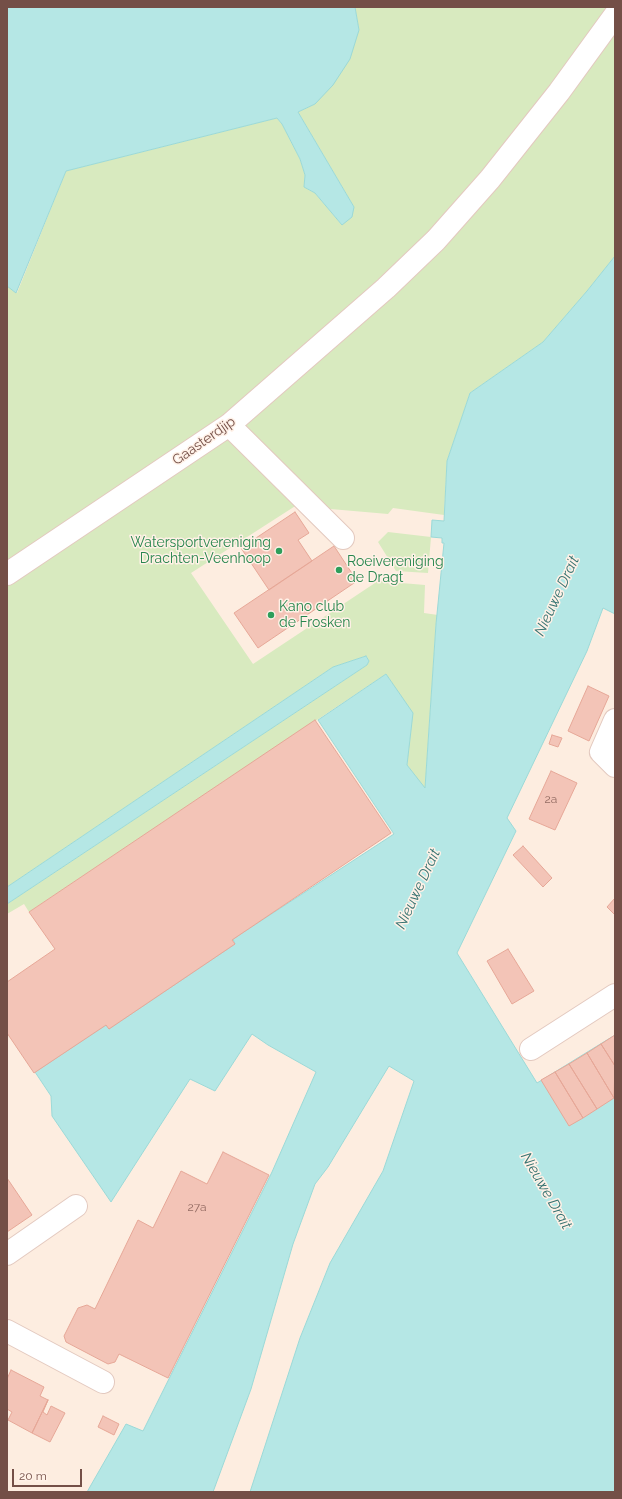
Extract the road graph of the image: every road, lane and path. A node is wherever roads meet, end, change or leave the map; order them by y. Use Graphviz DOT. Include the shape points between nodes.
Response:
graph roads {
  1 [pos="615,15"];
  2 [pos="229,425"];
  3 [pos="343,538"];
  4 [pos="7,574"];
  5 [pos="615,720"];
  6 [pos="615,766"];
  7 [pos="615,995"];
  8 [pos="531,1049"];
  9 [pos="76,1206"];
  10 [pos="7,1254"];
  11 [pos="7,1331"];
  12 [pos="103,1382"];
  1 -- 2 [label="street, Gaasterdjip" via="559,92 490,179 436,240 386,288"];
  2 -- 3 [label="street"];
  2 -- 4 [label="street, Gaasterdjip"];
  5 -- 6 [label="street" via="601,752"];
  7 -- 8 [label="street"];
  9 -- 10 [label="street"];
  11 -- 12 [label="street"];
}
